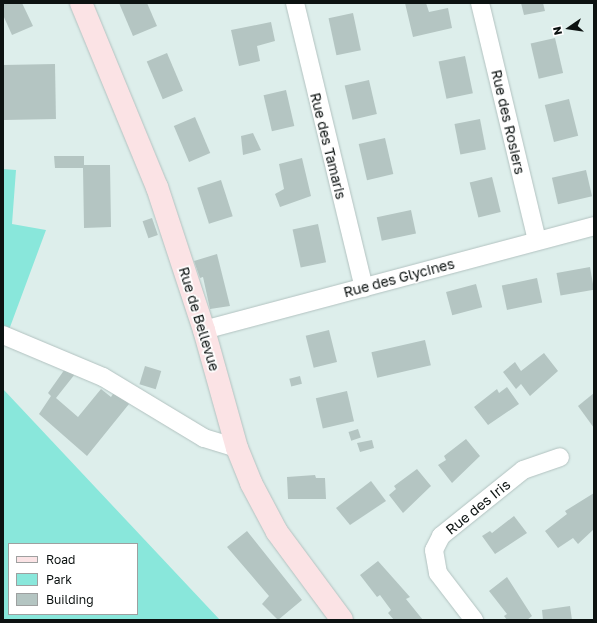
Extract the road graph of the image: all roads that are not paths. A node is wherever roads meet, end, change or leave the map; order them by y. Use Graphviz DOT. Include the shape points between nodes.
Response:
graph roads {
  1 [pos="81,3"];
  2 [pos="295,3"];
  3 [pos="480,3"];
  4 [pos="594,226"];
  5 [pos="537,240"];
  6 [pos="364,288"];
  7 [pos="204,330"];
  8 [pos="3,336"];
  9 [pos="237,448"];
  10 [pos="560,457"];
  11 [pos="342,620"];
  12 [pos="474,620"];
  1 -- 7 [label="street, Rue de Bellevue" via="157,187"];
  2 -- 6 [label="street, Rue des Tamaris"];
  3 -- 5 [label="street, Rue des Rosiers"];
  4 -- 5 [label="street, Rue des Glycines"];
  5 -- 6 [label="street, Rue des Glycines"];
  6 -- 7 [label="street, Rue des Glycines"];
  7 -- 9 [label="street, Rue de Bellevue"];
  8 -- 9 [label="street" via="103,377 204,438"];
  9 -- 11 [label="street, Rue de Bellevue" via="251,483 277,532"];
  10 -- 12 [label="street, Rue des Iris" via="524,470 441,536 434,550 438,573"];
}
